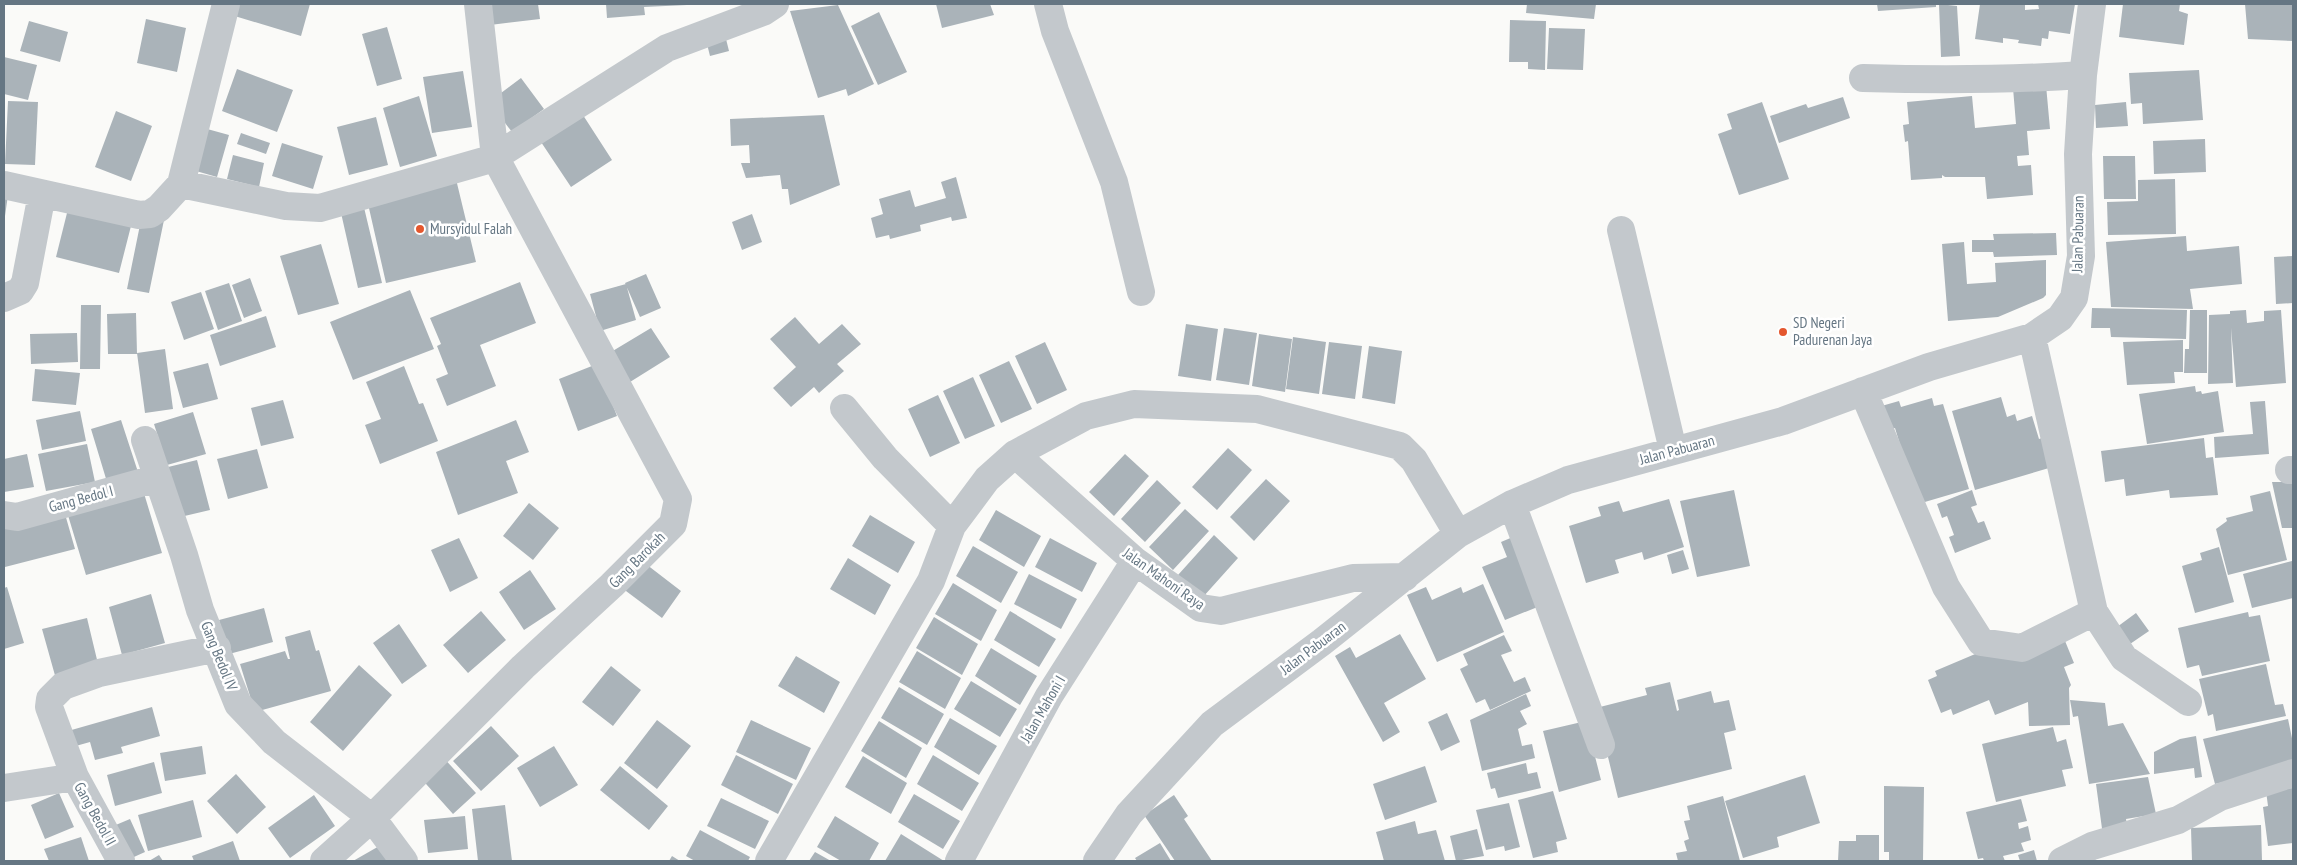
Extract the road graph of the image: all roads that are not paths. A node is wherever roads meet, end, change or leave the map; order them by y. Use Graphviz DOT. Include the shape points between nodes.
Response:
graph roads {
  1 [pos="226,4"];
  2 [pos="478,4"];
  3 [pos="775,4"];
  4 [pos="1048,4"];
  5 [pos="2092,4"];
  6 [pos="2082,75"];
  7 [pos="1863,78"];
  8 [pos="496,157"];
  9 [pos="181,184"];
  10 [pos="4,185"];
  11 [pos="42,194"];
  12 [pos="1621,230"];
  13 [pos="1141,292"];
  14 [pos="4,298"];
  15 [pos="2032,337"];
  16 [pos="1863,391"];
  17 [pos="844,408"];
  18 [pos="145,440"];
  19 [pos="1673,450"];
  20 [pos="1015,454"];
  21 [pos="158,478"];
  22 [pos="1512,504"];
  23 [pos="4,515"];
  24 [pos="952,526"];
  25 [pos="1458,534"];
  26 [pos="1135,562"];
  27 [pos="1405,577"];
  28 [pos="2094,612"];
  29 [pos="217,648"];
  30 [pos="2188,702"];
  31 [pos="1601,745"];
  32 [pos="2293,773"];
  33 [pos="75,777"];
  34 [pos="4,788"];
  35 [pos="372,818"];
  36 [pos="121,861"];
  37 [pos="324,861"];
  38 [pos="404,861"];
  39 [pos="769,861"];
  40 [pos="959,861"];
  41 [pos="1097,861"];
  42 [pos="2062,861"];
  1 -- 9 [label="street"];
  2 -- 8 [label="street"];
  3 -- 8 [label="street" via="763,12 667,48"];
  4 -- 13 [label="street" via="1055,31 1114,182"];
  5 -- 6 [label="street, Jalan Pabuaran"];
  6 -- 7 [label="street" via="1967,81"];
  6 -- 15 [label="street, Jalan Pabuaran" via="2078,154 2081,256 2074,298 2060,318"];
  8 -- 9 [label="street" via="320,208 286,206"];
  8 -- 35 [label="street, Gang Barokah" via="678,500 673,524 523,667"];
  9 -- 11 [label="street" via="159,208 150,214 139,215"];
  10 -- 11 [label="street"];
  11 -- 14 [label="street" via="25,283 20,291"];
  12 -- 19 [label="street"];
  15 -- 16 [label="street, Jalan Pabuaran" via="1929,367"];
  15 -- 28 [label="street"];
  16 -- 19 [label="street, Jalan Pabuaran" via="1783,421"];
  16 -- 28 [label="street" via="1946,587 1981,642 2022,648"];
  17 -- 24 [label="street" via="886,458"];
  18 -- 21 [label="street, Gang Bedol IV"];
  19 -- 22 [label="street, Jalan Pabuaran" via="1568,480"];
  20 -- 24 [label="street" via="987,479"];
  20 -- 25 [label="street" via="1086,416 1134,404 1256,409 1400,446 1414,460"];
  20 -- 26 [label="street, Jalan Mahoni Raya"];
  21 -- 23 [label="street, Gang Bedol I" via="17,517"];
  21 -- 29 [label="street, Gang Bedol IV" via="200,610"];
  22 -- 25 [label="street, Jalan Pabuaran"];
  22 -- 31 [label="street"];
  24 -- 39 [label="street" via="931,581"];
  25 -- 27 [label="street, Jalan Pabuaran"];
  26 -- 27 [label="street, Jalan Mahoni Raya" via="1201,608 1211,611 1353,578"];
  26 -- 40 [label="street, Jalan Mahoni I" via="1049,696"];
  27 -- 41 [label="street, Jalan Pabuaran" via="1212,724 1130,814"];
  28 -- 30 [label="street" via="2124,658"];
  29 -- 33 [label="street" via="98,673 63,686 50,699 49,707"];
  29 -- 35 [label="street, Gang Bedol IV" via="238,704 274,742"];
  32 -- 42 [label="street" via="2220,797 2178,820 2092,846"];
  33 -- 34 [label="street, Gang Bedol II"];
  33 -- 36 [label="street, Gang Bedol II"];
  35 -- 37 [label="street, Gang Barokah"];
  35 -- 38 [label="street, Gang Bedol IV"];
}
